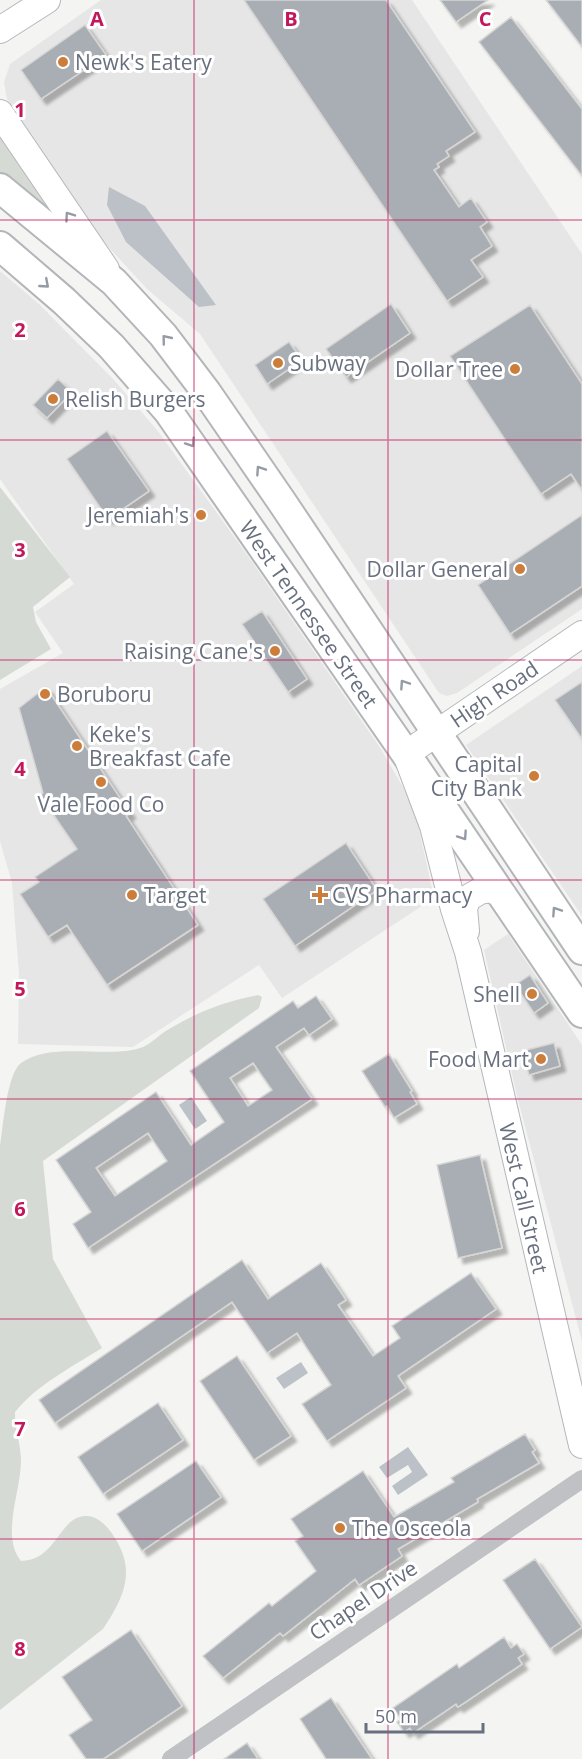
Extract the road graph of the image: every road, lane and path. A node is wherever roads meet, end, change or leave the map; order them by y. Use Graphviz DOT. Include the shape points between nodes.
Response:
graph roads {
  1 [pos="47,0"];
  2 [pos="2,33"];
  3 [pos="0,113"];
  4 [pos="0,188"];
  5 [pos="0,246"];
  6 [pos="114,282"];
  7 [pos="202,386"];
  8 [pos="168,411"];
  9 [pos="282,502"];
  10 [pos="249,526"];
  11 [pos="582,634"];
  12 [pos="437,732"];
  13 [pos="406,754"];
  14 [pos="503,895"];
  15 [pos="582,950"];
  16 [pos="468,952"];
  17 [pos="582,1013"];
  18 [pos="582,1445"];
  19 [pos="582,1479"];
  20 [pos="171,1759"];
  1 -- 2 [label="street"];
  6 -- 3 [label="street, one-way"];
  4 -- 6 [label="main road, West Tennessee Street"];
  5 -- 8 [label="main road, West Tennessee Street, one-way" via="111,346"];
  7 -- 6 [label="main road, West Tennessee Street, one-way" via="163,335"];
  7 -- 8 [label="main road"];
  9 -- 7 [label="main road, West Tennessee Street, one-way"];
  8 -- 10 [label="main road, West Tennessee Street, one-way"];
  9 -- 10 [label="main road"];
  12 -- 9 [label="main road, West Tennessee Street, one-way"];
  10 -- 13 [label="main road, West Tennessee Street"];
  11 -- 12 [label="street, High Road"];
  12 -- 13 [label="street, High Road"];
  15 -- 12 [label="main road, West Tennessee Street, one-way"];
  13 -- 14 [label="main road, West Tennessee Street, one-way"];
  13 -- 16 [label="street, West Call Street" via="434,826"];
  14 -- 16 [label="street, West Call Street" via="490,889 468,898 464,908"];
  14 -- 17 [label="main road, West Tennessee Street"];
  16 -- 18 [label="street, West Call Street"];
  19 -- 20 [label="street, Chapel Drive"];
}
